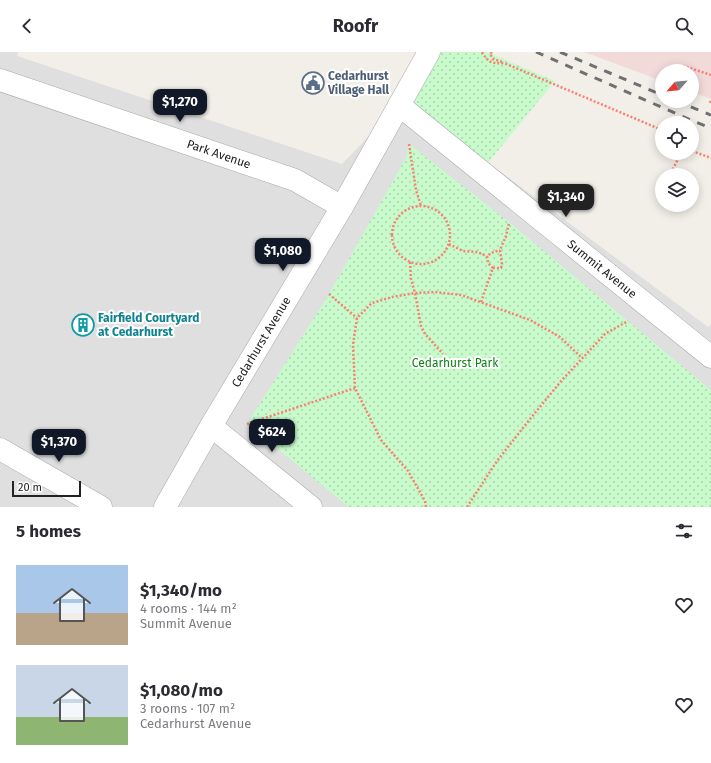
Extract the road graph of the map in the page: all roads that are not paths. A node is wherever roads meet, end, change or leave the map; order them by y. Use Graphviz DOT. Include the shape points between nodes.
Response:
graph roads {
  1 [pos="429,52"];
  2 [pos="0,80"];
  3 [pos="399,105"];
  4 [pos="342,207"];
  5 [pos="711,357"];
  6 [pos="211,426"];
  7 [pos="0,449"];
  8 [pos="101,507"];
  9 [pos="165,507"];
  10 [pos="311,507"];
  1 -- 3 [label="street, Cedarhurst Avenue"];
  2 -- 4 [label="street, Park Avenue" via="295,180"];
  3 -- 4 [label="street, Cedarhurst Avenue"];
  3 -- 5 [label="street, Summit Avenue"];
  4 -- 6 [label="street, Cedarhurst Avenue"];
  6 -- 9 [label="street, Cedarhurst Avenue"];
  6 -- 10 [label="street"];
  7 -- 8 [label="street"];
}
